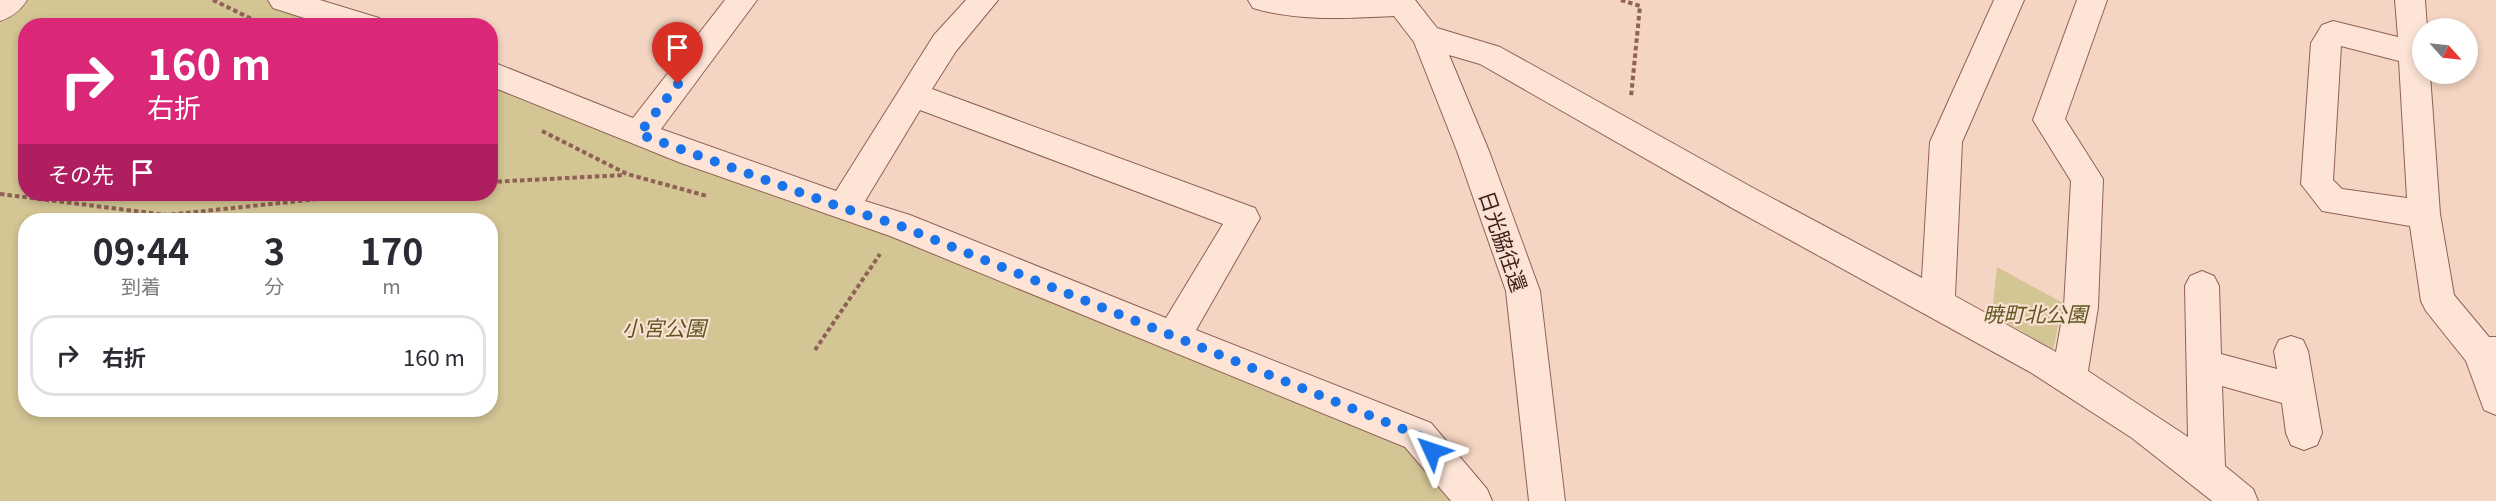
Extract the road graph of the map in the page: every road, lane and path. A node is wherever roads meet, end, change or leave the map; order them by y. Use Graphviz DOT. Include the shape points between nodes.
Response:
graph roads {
  1 [pos="12,0"];
  2 [pos="213,0"];
  3 [pos="283,0"];
  4 [pos="742,0"];
  5 [pos="983,0"];
  6 [pos="1263,0"];
  7 [pos="1621,0"];
  8 [pos="2009,0"];
  9 [pos="2092,0"];
  10 [pos="2410,0"];
  11 [pos="1400,2"];
  12 [pos="0,10"];
  13 [pos="247,18"];
  14 [pos="342,18"];
  15 [pos="2412,26"];
  16 [pos="1427,38"];
  17 [pos="2412,53"];
  18 [pos="498,76"];
  19 [pos="2416,84"];
  20 [pos="913,95"];
  21 [pos="1627,133"];
  22 [pos="639,134"];
  23 [pos="627,174"];
  24 [pos="498,182"];
  25 [pos="0,194"];
  26 [pos="18,196"];
  27 [pos="56,201"];
  28 [pos="299,201"];
  29 [pos="843,208"];
  30 [pos="151,213"];
  31 [pos="186,213"];
  32 [pos="2424,214"];
  33 [pos="898,225"];
  34 [pos="2202,286"];
  35 [pos="1938,302"];
  36 [pos="1174,336"];
  37 [pos="815,350"];
  38 [pos="2291,351"];
  39 [pos="2488,352"];
  40 [pos="2204,365"];
  41 [pos="2069,379"];
  42 [pos="2297,390"];
  43 [pos="2496,399"];
  44 [pos="2304,433"];
  45 [pos="2207,471"];
  46 [pos="1474,501"];
  47 [pos="1547,501"];
  48 [pos="2240,501"];
  1 -- 12 [label="street"];
  2 -- 13 [label="path"];
  3 -- 14 [label="street"];
  4 -- 22 [label="street"];
  5 -- 20 [label="street" via="945,43"];
  6 -- 11 [label="street" via="1318,8"];
  7 -- 21 [label="path" via="1640,6"];
  8 -- 35 [label="street" via="1946,142"];
  9 -- 41 [label="street" via="2049,120 2086,179 2081,307"];
  10 -- 15 [label="street"];
  11 -- 16 [label="street, 日光脇往還"];
  16 -- 21 [label="street" via="1489,55"];
  16 -- 47 [label="street, 日光脇往還" via="1523,291"];
  17 -- 32 [label="street" via="2333,33 2326,43 2317,184 2333,201"];
  18 -- 22 [label="street"];
  19 -- 32 [label="street"];
  20 -- 29 [label="street"];
  20 -- 36 [label="street" via="1244,218"];
  21 -- 35 [label="street"];
  22 -- 29 [label="street"];
  23 -- 24 [label="path"];
  25 -- 26 [label="path"];
  27 -- 30 [label="path"];
  28 -- 31 [label="path"];
  29 -- 33 [label="street"];
  32 -- 39 [label="street" via="2438,301"];
  33 -- 36 [label="street"];
  33 -- 37 [label="path"];
  34 -- 40 [label="street"];
  35 -- 41 [label="street"];
  36 -- 46 [label="street" via="1418,435"];
  38 -- 42 [label="street"];
  39 -- 43 [label="street"];
  40 -- 42 [label="street"];
  40 -- 45 [label="street"];
  41 -- 45 [label="street"];
  42 -- 44 [label="street"];
  45 -- 48 [label="street"];
}
